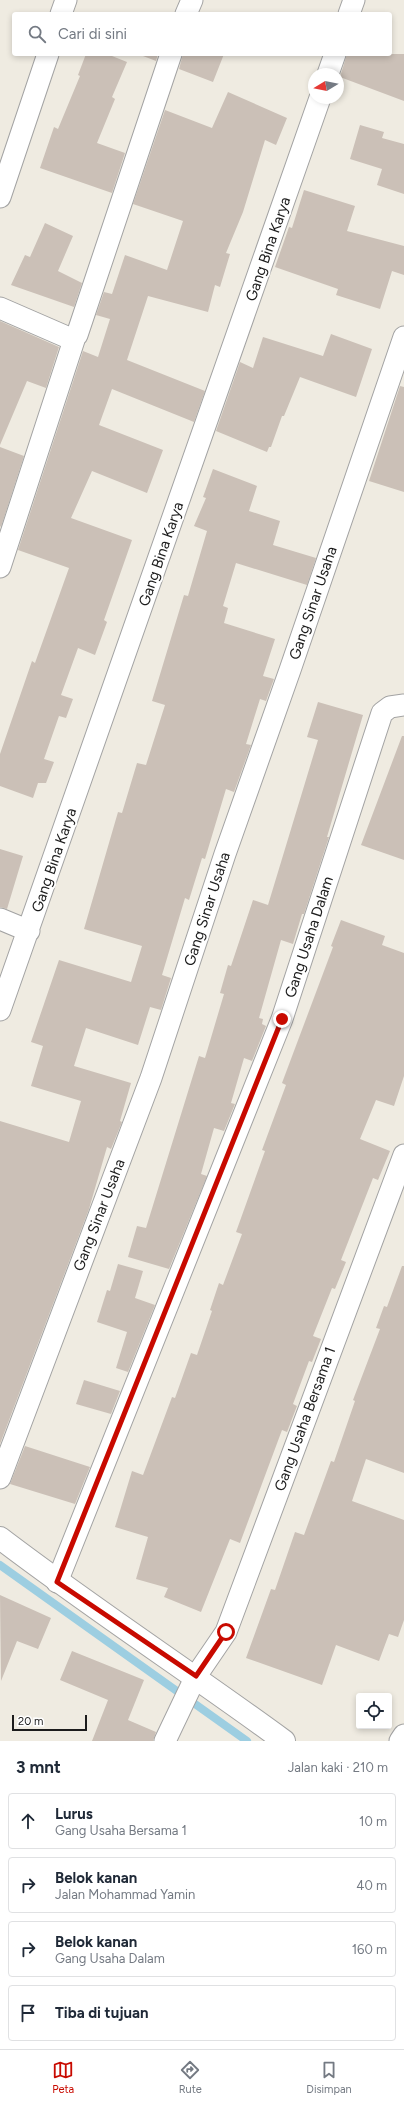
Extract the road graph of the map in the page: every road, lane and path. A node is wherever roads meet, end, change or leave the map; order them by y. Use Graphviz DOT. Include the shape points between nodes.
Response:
graph roads {
  1 [pos="66,0"];
  2 [pos="192,0"];
  3 [pos="354,0"];
  4 [pos="62,12"];
  5 [pos="187,12"];
  6 [pos="350,12"];
  7 [pos="47,56"];
  8 [pos="170,56"];
  9 [pos="334,56"];
  10 [pos="330,68"];
  11 [pos="318,104"];
  12 [pos="0,197"];
  13 [pos="0,308"];
  14 [pos="75,337"];
  15 [pos="404,337"];
  16 [pos="0,567"];
  17 [pos="404,706"];
  18 [pos="0,919"];
  19 [pos="29,931"];
  20 [pos="0,1010"];
  21 [pos="404,1155"];
  22 [pos="0,1478"];
  23 [pos="0,1538"];
  24 [pos="57,1582"];
  25 [pos="196,1676"];
  26 [pos="404,1735"];
  27 [pos="165,1741"];
  28 [pos="284,1741"];
  29 [pos="400,1741"];
  1 -- 4 [label="street"];
  2 -- 5 [label="street"];
  3 -- 6 [label="street"];
  7 -- 12 [label="street"];
  8 -- 14 [label="street" via="84,319"];
  9 -- 10 [label="street"];
  11 -- 19 [label="street, Gang Bina Karya"];
  13 -- 14 [label="street" via="69,338"];
  14 -- 16 [label="street"];
  15 -- 22 [label="street, Gang Sinar Usaha" via="225,854 151,1078"];
  17 -- 24 [label="street, Gang Usaha Dalam" via="390,707 382,713 282,1019"];
  18 -- 19 [label="street"];
  19 -- 20 [label="street, Gang Bina Karya"];
  21 -- 25 [label="street, Gang Usaha Bersama 1" via="226,1632"];
  23 -- 24 [label="street"];
  24 -- 25 [label="street"];
  25 -- 27 [label="street, Gang Usaha Bersama 1"];
  25 -- 28 [label="street"];
  26 -- 29 [label="street"];
}
